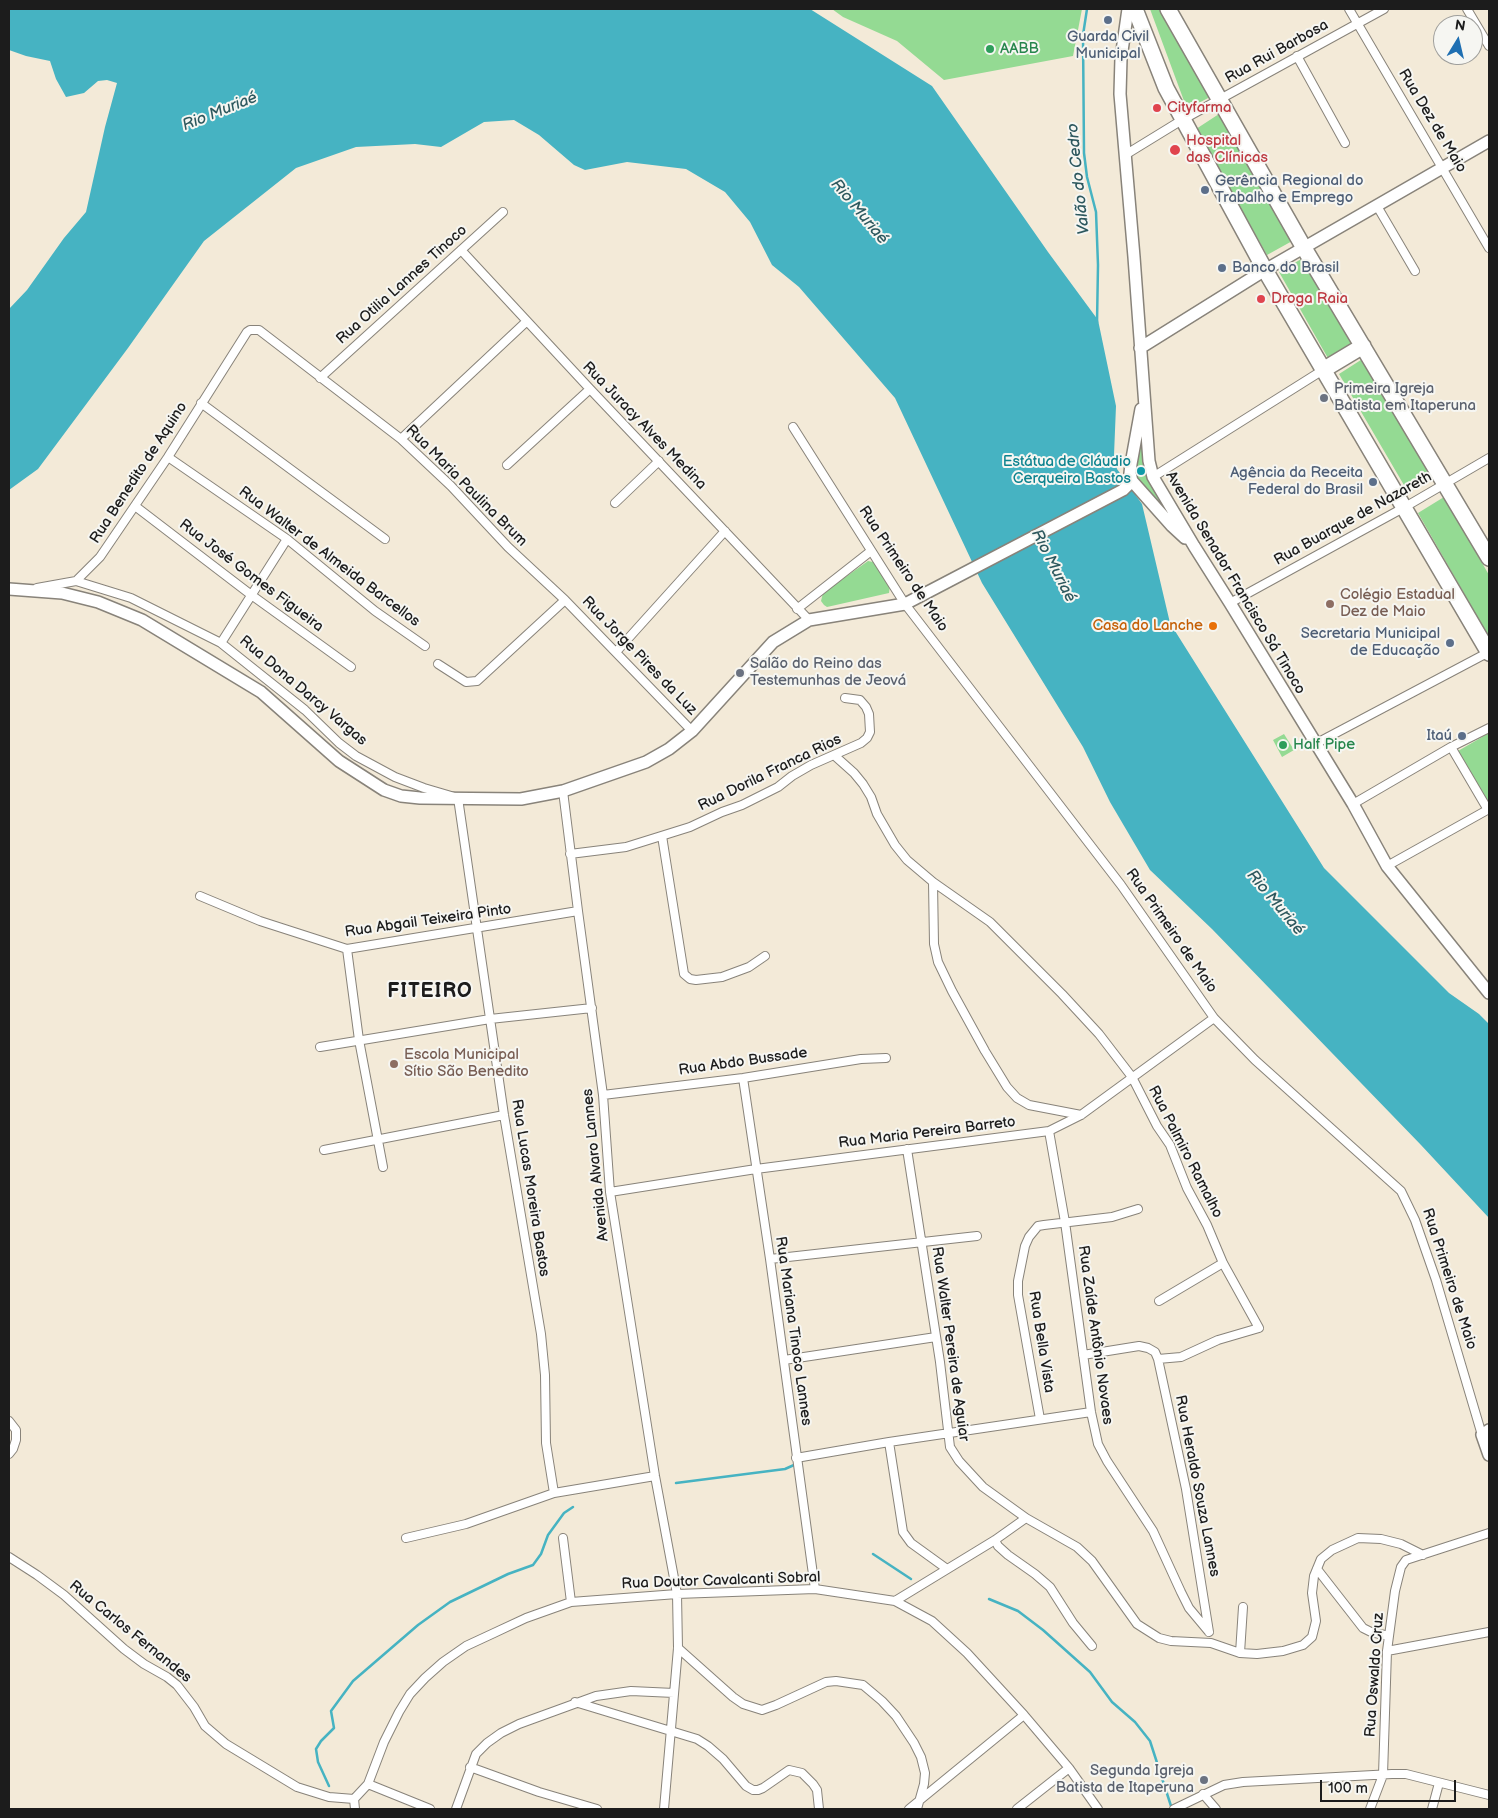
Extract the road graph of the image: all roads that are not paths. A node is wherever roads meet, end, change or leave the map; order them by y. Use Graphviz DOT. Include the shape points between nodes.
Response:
graph roads {
  1 [pos="1128,9"];
  2 [pos="1135,9"];
  3 [pos="1168,9"];
  4 [pos="1349,9"];
  5 [pos="1384,9"];
  6 [pos="1467,9"];
  7 [pos="1358,23"];
  8 [pos="1489,46"];
  9 [pos="1297,56"];
  10 [pos="1220,99"];
  11 [pos="1182,120"];
  12 [pos="1489,141"];
  13 [pos="1345,143"];
  14 [pos="1125,154"];
  15 [pos="1443,168"];
  16 [pos="1376,206"];
  17 [pos="504,212"];
  18 [pos="1304,248"];
  19 [pos="1489,248"];
  20 [pos="461,250"];
  21 [pos="1265,270"];
  22 [pos="1415,271"];
  23 [pos="527,321"];
  24 [pos="246,332"];
  25 [pos="1364,346"];
  26 [pos="1140,348"];
  27 [pos="1323,370"];
  28 [pos="320,378"];
  29 [pos="590,389"];
  30 [pos="1144,395"];
  31 [pos="202,403"];
  32 [pos="793,428"];
  33 [pos="401,439"];
  34 [pos="168,457"];
  35 [pos="1489,458"];
  36 [pos="659,461"];
  37 [pos="507,465"];
  38 [pos="1153,477"];
  39 [pos="1132,481"];
  40 [pos="1445,484"];
  41 [pos="615,503"];
  42 [pos="135,506"];
  43 [pos="1405,507"];
  44 [pos="725,531"];
  45 [pos="288,539"];
  46 [pos="385,539"];
  47 [pos="1194,546"];
  48 [pos="871,551"];
  49 [pos="1489,558"];
  50 [pos="76,581"];
  51 [pos="9,589"];
  52 [pos="26,590"];
  53 [pos="250,594"];
  54 [pos="565,600"];
  55 [pos="1230,603"];
  56 [pos="905,604"];
  57 [pos="797,609"];
  58 [pos="809,620"];
  59 [pos="221,642"];
  60 [pos="425,646"];
  61 [pos="616,652"];
  62 [pos="1489,652"];
  63 [pos="438,664"];
  64 [pos="351,667"];
  65 [pos="845,698"];
  66 [pos="1489,728"];
  67 [pos="692,731"];
  68 [pos="1315,744"];
  69 [pos="1451,747"];
  70 [pos="835,756"];
  71 [pos="563,791"];
  72 [pos="458,798"];
  73 [pos="1353,804"];
  74 [pos="1489,810"];
  75 [pos="662,836"];
  76 [pos="570,854"];
  77 [pos="1387,866"];
  78 [pos="933,882"];
  79 [pos="200,896"];
  80 [pos="578,911"];
  81 [pos="476,929"];
  82 [pos="347,949"];
  83 [pos="765,956"];
  84 [pos="1488,990"];
  85 [pos="592,1008"];
  86 [pos="1214,1018"];
  87 [pos="490,1020"];
  88 [pos="359,1040"];
  89 [pos="320,1047"];
  90 [pos="886,1058"];
  91 [pos="1132,1077"];
  92 [pos="743,1078"];
  93 [pos="604,1095"];
  94 [pos="504,1115"];
  95 [pos="1081,1115"];
  96 [pos="1049,1131"];
  97 [pos="378,1138"];
  98 [pos="907,1149"];
  99 [pos="324,1150"];
  100 [pos="383,1167"];
  101 [pos="756,1169"];
  102 [pos="610,1192"];
  103 [pos="1138,1209"];
  104 [pos="1065,1222"];
  105 [pos="977,1236"];
  106 [pos="921,1242"];
  107 [pos="770,1259"];
  108 [pos="1223,1263"];
  109 [pos="1159,1301"];
  110 [pos="936,1337"];
  111 [pos="1082,1355"];
  112 [pos="1158,1359"];
  113 [pos="784,1360"];
  114 [pos="1091,1412"];
  115 [pos="1040,1419"];
  116 [pos="9,1421"];
  117 [pos="1486,1432"];
  118 [pos="948,1433"];
  119 [pos="889,1442"];
  120 [pos="9,1454"];
  121 [pos="1489,1455"];
  122 [pos="796,1458"];
  123 [pos="655,1476"];
  124 [pos="554,1493"];
  125 [pos="1026,1518"];
  126 [pos="1489,1533"];
  127 [pos="406,1538"];
  128 [pos="563,1538"];
  129 [pos="995,1540"];
  130 [pos="1423,1554"];
  131 [pos="9,1557"];
  132 [pos="947,1569"];
  133 [pos="1317,1569"];
  134 [pos="815,1589"];
  135 [pos="677,1594"];
  136 [pos="895,1601"];
  137 [pos="571,1602"];
  138 [pos="1243,1607"];
  139 [pos="1209,1632"];
  140 [pos="1489,1632"];
  141 [pos="1389,1636"];
  142 [pos="1211,1644"];
  143 [pos="1092,1646"];
  144 [pos="678,1648"];
  145 [pos="1387,1650"];
  146 [pos="1240,1653"];
  147 [pos="674,1693"];
  148 [pos="575,1702"];
  149 [pos="1024,1715"];
  150 [pos="670,1730"];
  151 [pos="470,1767"];
  152 [pos="1069,1768"];
  153 [pos="1383,1775"];
  154 [pos="1440,1783"];
  155 [pos="368,1784"];
  156 [pos="1203,1794"];
  157 [pos="1489,1795"];
  158 [pos="354,1800"];
  159 [pos="416,1806"];
  160 [pos="918,1806"];
  161 [pos="355,1809"];
  162 [pos="430,1809"];
  163 [pos="456,1809"];
  164 [pos="597,1809"];
  165 [pos="664,1809"];
  166 [pos="819,1809"];
  167 [pos="909,1809"];
  168 [pos="1017,1809"];
  169 [pos="1098,1809"];
  170 [pos="1174,1809"];
  171 [pos="1216,1809"];
  172 [pos="1370,1809"];
  173 [pos="1432,1809"];
  1 -- 14 [label="street, Avenida Senador Francisco Sá Tinoco" via="1120,94"];
  2 -- 11 [label="highway"];
  3 -- 10 [label="highway"];
  4 -- 7 [label="street, Rua Dez de Maio"];
  5 -- 7 [label="street, Rua Rui Barbosa"];
  6 -- 8 [label="street"];
  7 -- 9 [label="street, Rua Rui Barbosa"];
  7 -- 15 [label="street, Rua Dez de Maio"];
  9 -- 10 [label="street, Rua Rui Barbosa"];
  9 -- 13 [label="street"];
  10 -- 11 [label="street, Rua Rui Barbosa"];
  10 -- 18 [label="highway"];
  11 -- 14 [label="street, Rua Rui Barbosa"];
  11 -- 21 [label="highway"];
  12 -- 15 [label="street"];
  14 -- 26 [label="street, Avenida Senador Francisco Sá Tinoco"];
  15 -- 16 [label="street"];
  15 -- 19 [label="street, Rua Dez de Maio"];
  16 -- 18 [label="street"];
  16 -- 22 [label="street"];
  17 -- 20 [label="street, Rua Otilia Lannes Tinoco"];
  18 -- 21 [label="street"];
  18 -- 25 [label="highway"];
  20 -- 23 [label="street, Rua Juracy Alves Medina"];
  20 -- 28 [label="street, Rua Otilia Lannes Tinoco"];
  21 -- 26 [label="street"];
  21 -- 27 [label="highway"];
  23 -- 29 [label="street, Rua Juracy Alves Medina"];
  23 -- 33 [label="street"];
  24 -- 28 [label="street, Rua Maria Paulina Brum" via="259,330"];
  24 -- 31 [label="street, Rua Benedito de Aquino"];
  25 -- 27 [label="highway"];
  25 -- 40 [label="highway"];
  26 -- 30 [label="street, Avenida Senador Francisco Sá Tinoco"];
  27 -- 38 [label="street"];
  27 -- 43 [label="highway"];
  28 -- 33 [label="street, Rua Maria Paulina Brum"];
  29 -- 36 [label="street, Rua Juracy Alves Medina"];
  29 -- 37 [label="street"];
  30 -- 38 [label="street, Avenida Senador Francisco Sá Tinoco" via="1148,461"];
  30 -- 39 [label="street" via="1131,464"];
  31 -- 34 [label="street, Rua Benedito de Aquino"];
  31 -- 46 [label="street"];
  32 -- 48 [label="street, Rua Primeiro de Maio"];
  33 -- 54 [label="street, Rua Maria Paulina Brum"];
  34 -- 42 [label="street, Rua Benedito de Aquino"];
  34 -- 45 [label="street, Rua Walter de Almeida Barcellos"];
  35 -- 40 [label="street, Rua Buarque de Nazareth"];
  36 -- 41 [label="street"];
  36 -- 44 [label="street, Rua Juracy Alves Medina"];
  38 -- 47 [label="street, Avenida Senador Francisco Sá Tinoco"];
  39 -- 47 [label="street"];
  39 -- 56 [label="street, Rua Dona Darcy Vargas" via="1122,490"];
  40 -- 43 [label="street, Rua Buarque de Nazareth"];
  40 -- 49 [label="highway"];
  42 -- 50 [label="street, Rua Benedito de Aquino" via="100,557"];
  42 -- 53 [label="street, Rua José Gomes Figueira"];
  43 -- 55 [label="street, Rua Buarque de Nazareth"];
  43 -- 62 [label="highway"];
  44 -- 57 [label="street, Rua Juracy Alves Medina"];
  44 -- 61 [label="street"];
  45 -- 53 [label="street"];
  45 -- 60 [label="street, Rua Walter de Almeida Barcellos" via="375,611"];
  47 -- 55 [label="street, Avenida Senador Francisco Sá Tinoco"];
  48 -- 56 [label="street, Rua Primeiro de Maio"];
  48 -- 57 [label="street"];
  50 -- 52 [label="street"];
  50 -- 59 [label="street, Rua Dona Darcy Vargas" via="131,598"];
  51 -- 52 [label="street"];
  52 -- 72 [label="street" via="62,593 98,602 142,620 261,692 339,760 384,790 410,797"];
  53 -- 59 [label="street"];
  53 -- 64 [label="street, Rua José Gomes Figueira"];
  54 -- 61 [label="street, Rua Jorge Pires da Luz"];
  54 -- 63 [label="street" via="477,681 466,682"];
  55 -- 68 [label="street, Avenida Senador Francisco Sá Tinoco"];
  56 -- 58 [label="street, Rua Dona Darcy Vargas"];
  56 -- 86 [label="street, Rua Primeiro de Maio" via="1121,885"];
  57 -- 58 [label="street, Rua Juracy Alves Medina"];
  58 -- 67 [label="street, Rua Dona Darcy Vargas" via="773,642"];
  59 -- 72 [label="street, Rua Dona Darcy Vargas" via="356,756 395,777"];
  61 -- 67 [label="street, Rua Jorge Pires da Luz"];
  62 -- 68 [label="street"];
  65 -- 70 [label="street, Rua Dorila Franca Rios" via="860,700 866,707 870,732 861,743"];
  66 -- 69 [label="street"];
  67 -- 71 [label="street, Rua Dona Darcy Vargas" via="646,762"];
  68 -- 73 [label="street, Avenida Senador Francisco Sá Tinoco"];
  69 -- 73 [label="street"];
  69 -- 74 [label="street"];
  70 -- 75 [label="street, Rua Dorila Franca Rios" via="742,805"];
  70 -- 78 [label="street, Rua Palmiro Ramalho" via="863,784 895,845"];
  71 -- 72 [label="street, Rua Dona Darcy Vargas" via="521,799"];
  71 -- 76 [label="street, Avenida Alvaro Lannes"];
  72 -- 81 [label="street, Rua Lucas Moreira Bastos"];
  73 -- 77 [label="street, Avenida Senador Francisco Sá Tinoco"];
  74 -- 77 [label="street"];
  75 -- 76 [label="street, Rua Dorila Franca Rios" via="626,847"];
  75 -- 83 [label="street" via="684,974 696,980 722,976 749,967"];
  76 -- 80 [label="street, Avenida Alvaro Lannes"];
  77 -- 84 [label="street, Avenida Senador Francisco Sá Tinoco"];
  78 -- 91 [label="street, Rua Palmiro Ramalho" via="990,922 1099,1034"];
  78 -- 95 [label="street" via="934,944 938,962 990,1061 1007,1087 1029,1105"];
  79 -- 82 [label="street, Rua Abgail Teixeira Pinto" via="260,921"];
  80 -- 81 [label="street, Rua Abgail Teixeira Pinto"];
  80 -- 85 [label="street, Avenida Alvaro Lannes"];
  81 -- 82 [label="street, Rua Abgail Teixeira Pinto"];
  81 -- 87 [label="street, Rua Lucas Moreira Bastos"];
  82 -- 88 [label="street"];
  85 -- 87 [label="street"];
  85 -- 93 [label="street, Avenida Alvaro Lannes"];
  86 -- 91 [label="street, Rua Maria Pereira Barreto"];
  86 -- 117 [label="street, Rua Primeiro de Maio" via="1255,1060 1400,1191 1418,1228"];
  87 -- 88 [label="street"];
  87 -- 94 [label="street, Rua Lucas Moreira Bastos"];
  88 -- 89 [label="street"];
  88 -- 97 [label="street"];
  90 -- 92 [label="street, Rua Abdo Bussade"];
  91 -- 95 [label="street, Rua Maria Pereira Barreto"];
  91 -- 108 [label="street, Rua Palmiro Ramalho" via="1170,1145"];
  92 -- 93 [label="street, Rua Abdo Bussade"];
  92 -- 101 [label="street, Rua Mariana Tinoco Lannes"];
  93 -- 102 [label="street, Avenida Alvaro Lannes"];
  94 -- 97 [label="street"];
  94 -- 124 [label="street, Rua Lucas Moreira Bastos" via="541,1334 546,1443"];
  95 -- 96 [label="street, Rua Maria Pereira Barreto"];
  96 -- 98 [label="street, Rua Maria Pereira Barreto"];
  96 -- 104 [label="street, Rua Zaíde Antônio Novaes"];
  97 -- 99 [label="street"];
  97 -- 100 [label="street"];
  98 -- 101 [label="street, Rua Maria Pereira Barreto"];
  98 -- 106 [label="street, Rua Walter Pereira de Aguiar"];
  101 -- 102 [label="street, Rua Maria Pereira Barreto"];
  101 -- 107 [label="street, Rua Mariana Tinoco Lannes"];
  102 -- 123 [label="street, Avenida Alvaro Lannes"];
  103 -- 104 [label="street, Rua Bella Vista" via="1112,1217"];
  104 -- 111 [label="street, Rua Zaíde Antônio Novaes"];
  104 -- 115 [label="street, Rua Bella Vista" via="1034,1230 1025,1246 1018,1281 1019,1304"];
  105 -- 106 [label="street"];
  106 -- 107 [label="street"];
  106 -- 110 [label="street, Rua Walter Pereira de Aguiar"];
  107 -- 113 [label="street, Rua Mariana Tinoco Lannes"];
  108 -- 109 [label="street"];
  108 -- 112 [label="street, Rua Palmiro Ramalho" via="1259,1328 1211,1343 1181,1357"];
  110 -- 113 [label="street"];
  110 -- 118 [label="street, Rua Walter Pereira de Aguiar"];
  111 -- 112 [label="street" via="1139,1346 1155,1352"];
  111 -- 114 [label="street, Rua Zaíde Antônio Novaes"];
  112 -- 139 [label="street, Rua Heraldo Souza Lannes" via="1191,1517"];
  113 -- 122 [label="street, Rua Mariana Tinoco Lannes"];
  114 -- 115 [label="street"];
  114 -- 139 [label="street, Rua Zaíde Antônio Novaes" via="1098,1444 1107,1461 1145,1516 1180,1592"];
  115 -- 118 [label="street"];
  116 -- 120 [label="street" via="16,1430 16,1440"];
  117 -- 121 [label="street, Rua Primeiro de Maio"];
  118 -- 119 [label="street"];
  118 -- 125 [label="street, Rua Walter Pereira de Aguiar" via="954,1454 983,1487"];
  119 -- 122 [label="street"];
  119 -- 132 [label="street" via="903,1532 911,1543"];
  122 -- 134 [label="street, Rua Mariana Tinoco Lannes"];
  123 -- 124 [label="street"];
  123 -- 135 [label="street, Avenida Alvaro Lannes"];
  124 -- 127 [label="street" via="466,1524"];
  125 -- 129 [label="street"];
  125 -- 142 [label="street, Rua Walter Pereira de Aguiar" via="1087,1556 1128,1614 1147,1632 1171,1641"];
  126 -- 130 [label="street, Rua Oswaldo Cruz"];
  128 -- 137 [label="street"];
  129 -- 132 [label="street"];
  129 -- 143 [label="street" via="1008,1555 1050,1587"];
  130 -- 133 [label="street, Rua Walter Pereira de Aguiar" via="1388,1540 1358,1538 1320,1559"];
  130 -- 141 [label="street, Rua Oswaldo Cruz" via="1406,1560 1401,1567"];
  131 -- 158 [label="street, Rua Carlos Fernandes" via="64,1595 124,1649 167,1676 194,1707 205,1726 226,1744 297,1787"];
  132 -- 136 [label="street"];
  133 -- 141 [label="street" via="1363,1628"];
  133 -- 146 [label="street, Rua Walter Pereira de Aguiar" via="1312,1593 1316,1621 1312,1637 1303,1645 1283,1651"];
  134 -- 135 [label="street, Rua Doutor Cavalcanti Sobral"];
  134 -- 136 [label="street, Rua Doutor Cavalcanti Sobral"];
  135 -- 137 [label="street, Rua Doutor Cavalcanti Sobral"];
  135 -- 144 [label="street, Avenida Alvaro Lannes"];
  136 -- 149 [label="street, Rua Doutor Cavalcanti Sobral" via="932,1621 967,1653"];
  137 -- 155 [label="street, Rua Doutor Cavalcanti Sobral" via="526,1618 466,1646 425,1678 399,1712"];
  138 -- 146 [label="street"];
  139 -- 142 [label="street, Rua Heraldo Souza Lannes"];
  140 -- 145 [label="street"];
  141 -- 145 [label="street, Rua Oswaldo Cruz"];
  142 -- 146 [label="street, Rua Walter Pereira de Aguiar"];
  144 -- 147 [label="street, Avenida Alvaro Lannes"];
  144 -- 160 [label="street" via="732,1696 743,1704 762,1710 826,1682 863,1686 896,1716 921,1757 925,1773"];
  145 -- 153 [label="street, Rua Oswaldo Cruz"];
  147 -- 148 [label="street" via="630,1691"];
  147 -- 150 [label="street, Avenida Alvaro Lannes"];
  148 -- 150 [label="street"];
  148 -- 151 [label="street" via="501,1733 486,1743"];
  149 -- 152 [label="street, Rua Doutor Cavalcanti Sobral"];
  149 -- 160 [label="street"];
  150 -- 165 [label="street, Avenida Alvaro Lannes"];
  150 -- 166 [label="street" via="708,1746 753,1790 763,1788 789,1770 802,1773 818,1790"];
  151 -- 163 [label="street"];
  151 -- 164 [label="street"];
  152 -- 168 [label="street"];
  152 -- 169 [label="street, Rua Doutor Cavalcanti Sobral"];
  153 -- 154 [label="street" via="1406,1774"];
  153 -- 156 [label="street" via="1243,1782 1224,1785"];
  153 -- 172 [label="street, Rua Oswaldo Cruz"];
  154 -- 157 [label="street"];
  154 -- 173 [label="street"];
  155 -- 158 [label="street"];
  155 -- 159 [label="street"];
  156 -- 170 [label="street"];
  156 -- 171 [label="street"];
  158 -- 161 [label="street"];
  159 -- 162 [label="street"];
  160 -- 167 [label="street"];
}
